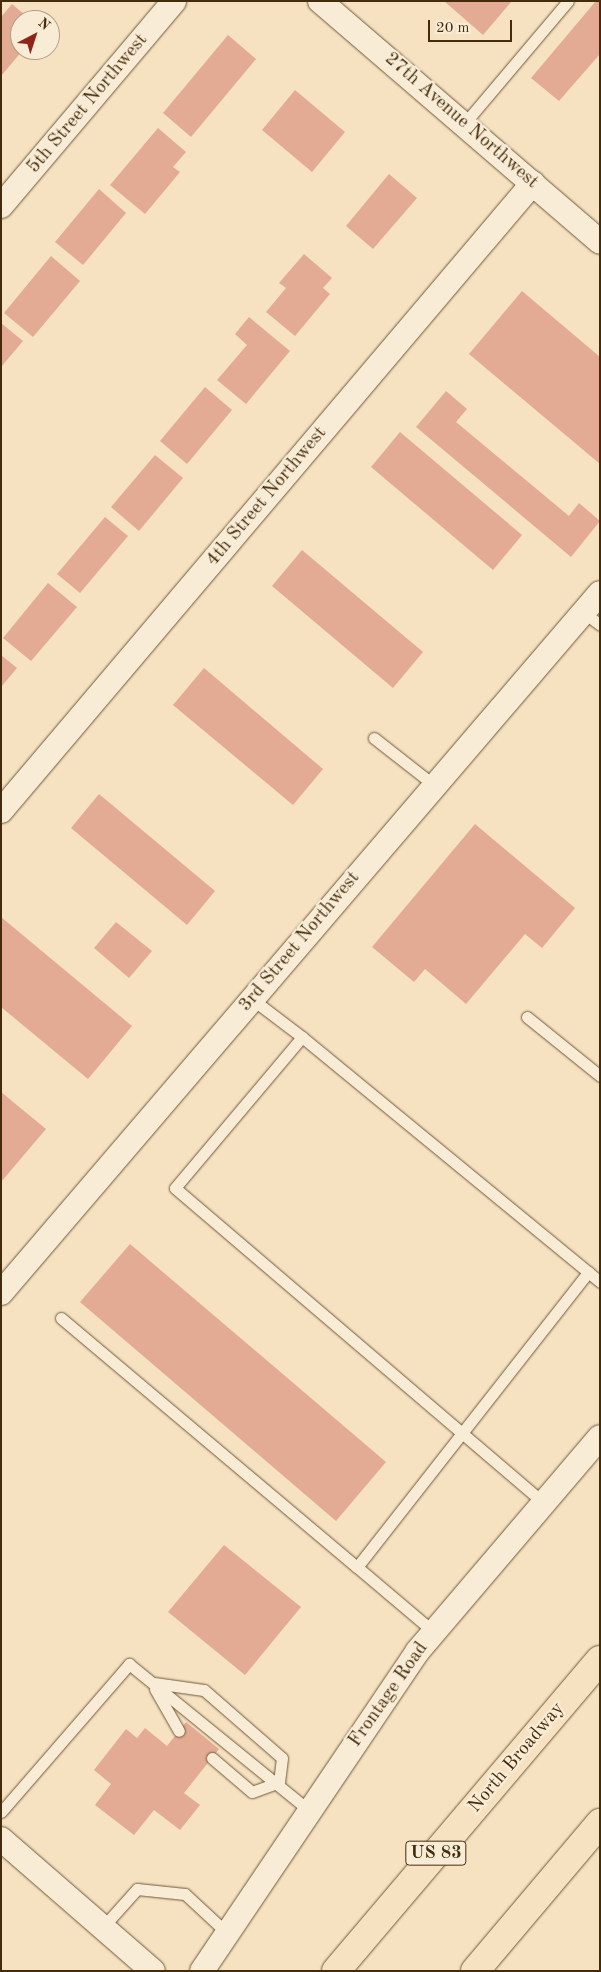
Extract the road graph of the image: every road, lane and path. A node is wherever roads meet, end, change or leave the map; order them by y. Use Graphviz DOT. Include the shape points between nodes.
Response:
graph roads {
  1 [pos="174,1"];
  2 [pos="320,1"];
  3 [pos="568,1"];
  4 [pos="464,124"];
  5 [pos="533,183"];
  6 [pos="1,206"];
  7 [pos="597,234"];
  8 [pos="600,593"];
  9 [pos="592,619"];
  10 [pos="374,738"];
  11 [pos="434,785"];
  12 [pos="1,811"];
  13 [pos="252,999"];
  14 [pos="527,1017"];
  15 [pos="302,1037"];
  16 [pos="600,1076"];
  17 [pos="588,1272"];
  18 [pos="600,1282"];
  19 [pos="1,1293"];
  20 [pos="61,1318"];
  21 [pos="462,1432"];
  22 [pos="600,1437"];
  23 [pos="545,1504"];
  24 [pos="357,1568"];
  25 [pos="434,1632"];
  26 [pos="600,1660"];
  27 [pos="152,1683"];
  28 [pos="180,1731"];
  29 [pos="212,1758"];
  30 [pos="279,1782"];
  31 [pos="310,1811"];
  32 [pos="1,1812"];
  33 [pos="600,1823"];
  34 [pos="1,1839"];
  35 [pos="102,1927"];
  36 [pos="227,1933"];
  37 [pos="153,1971"];
  38 [pos="202,1971"];
  39 [pos="336,1971"];
  40 [pos="475,1971"];
  1 -- 6 [label="street, 5th Street Northwest"];
  2 -- 4 [label="street, 27th Avenue Northwest"];
  3 -- 4 [label="lane"];
  4 -- 5 [label="street, 27th Avenue Northwest"];
  5 -- 7 [label="street, 27th Avenue Northwest"];
  5 -- 12 [label="street, 4th Street Northwest"];
  8 -- 9 [label="street, 3rd Street Northwest"];
  9 -- 11 [label="street, 3rd Street Northwest"];
  10 -- 11 [label="lane"];
  11 -- 13 [label="street, 3rd Street Northwest"];
  13 -- 15 [label="lane"];
  13 -- 19 [label="street, 3rd Street Northwest"];
  14 -- 16 [label="lane"];
  15 -- 17 [label="lane"];
  15 -- 21 [label="lane" via="174,1188"];
  17 -- 18 [label="lane"];
  17 -- 21 [label="lane"];
  20 -- 24 [label="lane"];
  21 -- 23 [label="lane"];
  21 -- 24 [label="lane"];
  22 -- 23 [label="street, Frontage Road"];
  23 -- 25 [label="street, Frontage Road"];
  24 -- 25 [label="lane"];
  25 -- 31 [label="street, Frontage Road"];
  26 -- 39 [label="main road, North Broadway / US 83"];
  27 -- 28 [label="lane"];
  27 -- 30 [label="lane"];
  27 -- 30 [label="lane" via="204,1690 282,1758"];
  27 -- 32 [label="lane" via="129,1664"];
  29 -- 30 [label="lane" via="252,1792"];
  30 -- 31 [label="lane"];
  31 -- 36 [label="street, Frontage Road"];
  33 -- 40 [label="main road"];
  34 -- 35 [label="street"];
  35 -- 36 [label="lane" via="137,1889 185,1894"];
  35 -- 37 [label="street"];
  36 -- 38 [label="street, Frontage Road"];
}
